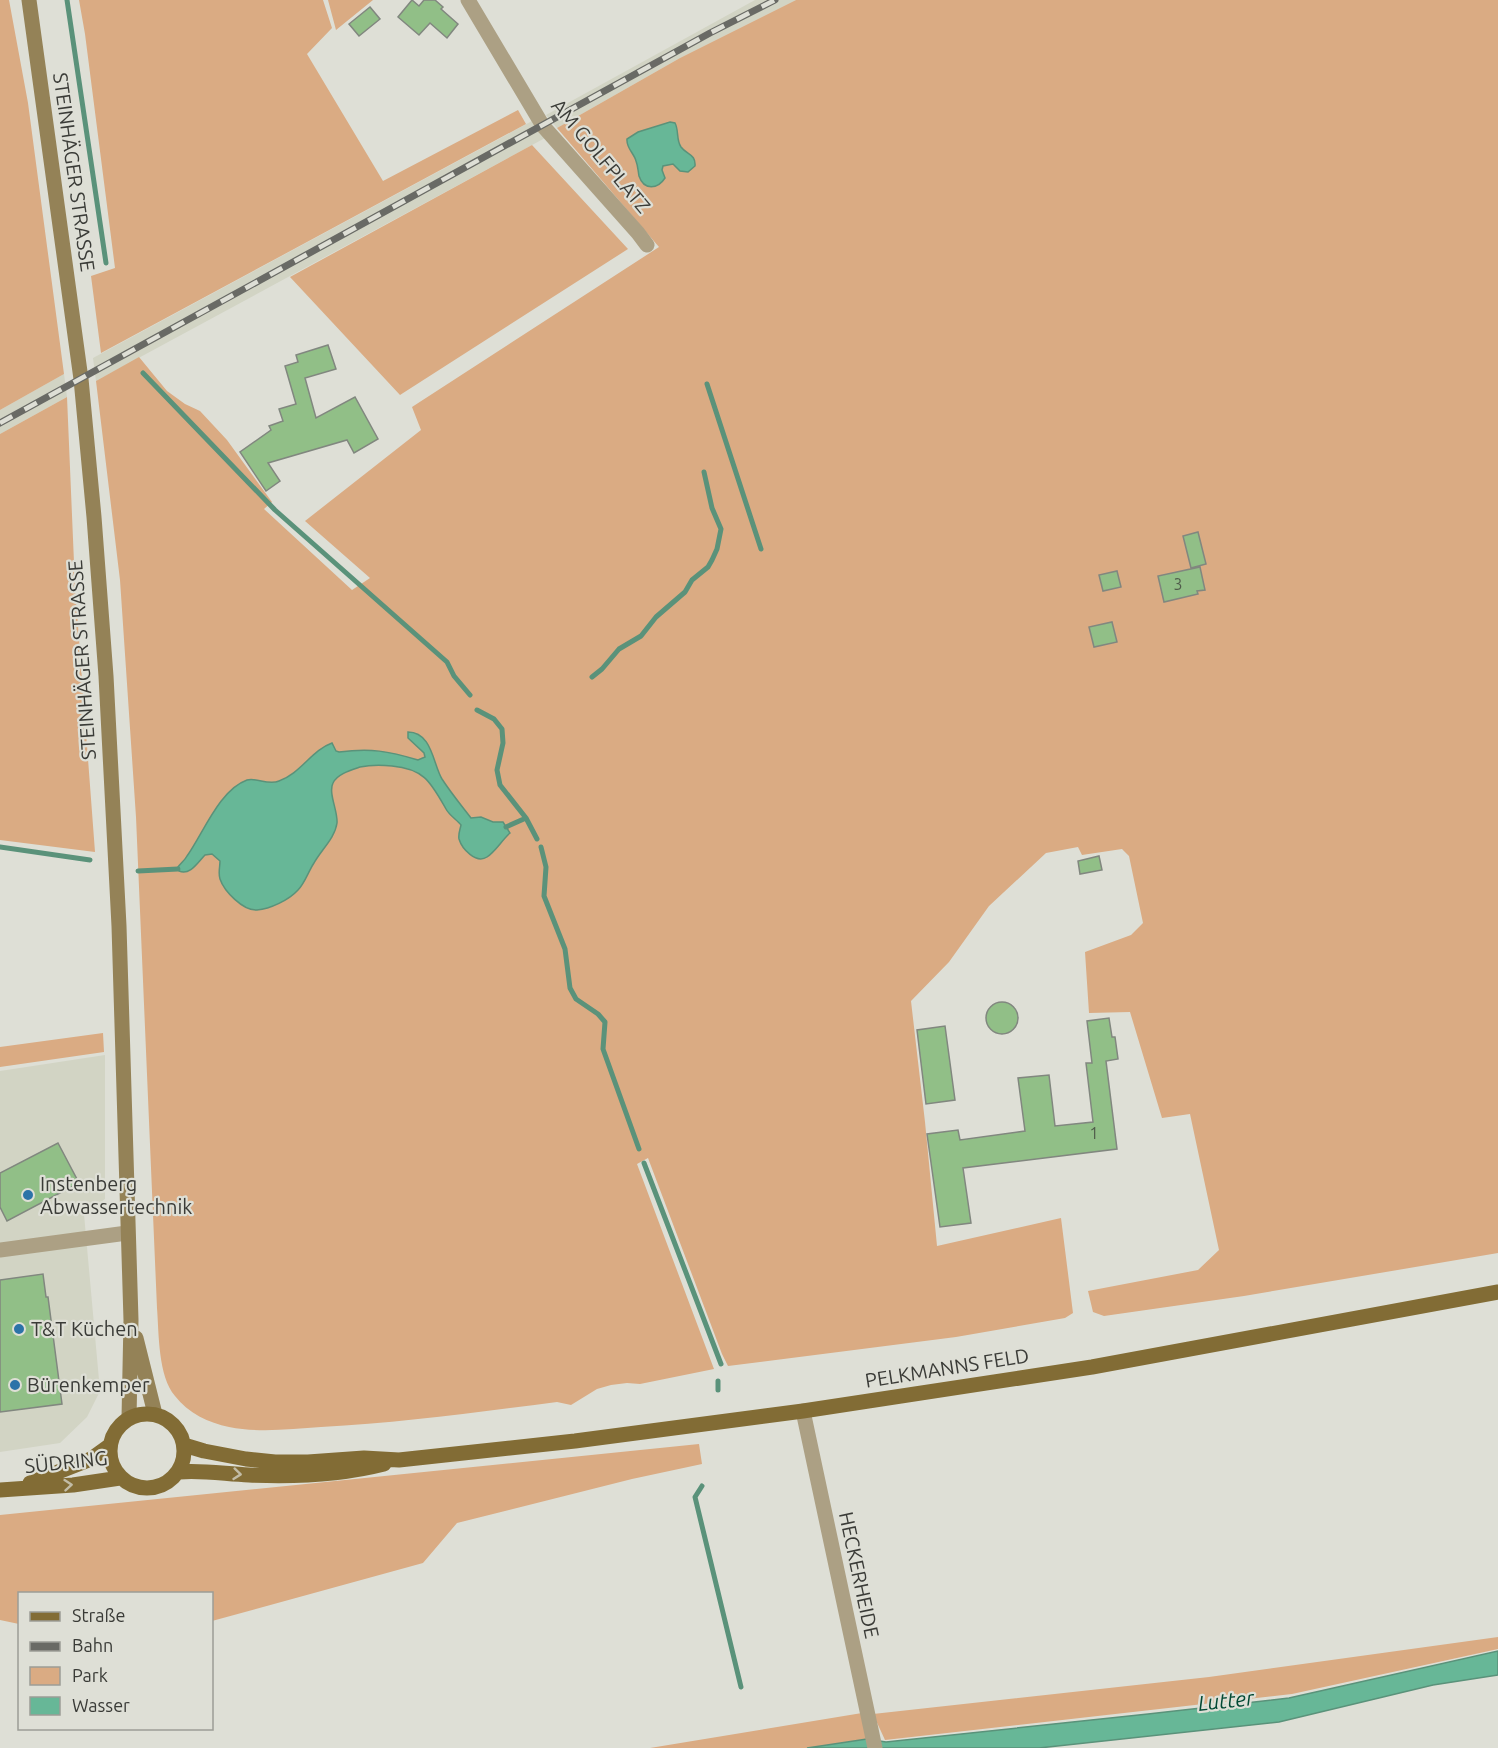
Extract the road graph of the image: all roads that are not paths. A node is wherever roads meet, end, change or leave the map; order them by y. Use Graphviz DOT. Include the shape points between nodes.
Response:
graph roads {
  1 [pos="29,0"];
  2 [pos="468,0"];
  3 [pos="647,245"];
  4 [pos="128,1233"];
  5 [pos="0,1250"];
  6 [pos="1498,1292"];
  7 [pos="131,1320"];
  8 [pos="803,1411"];
  9 [pos="156,1414"];
  10 [pos="129,1418"];
  11 [pos="184,1445"];
  12 [pos="110,1446"];
  13 [pos="399,1460"];
  14 [pos="179,1472"];
  15 [pos="120,1478"];
  16 [pos="16,1489"];
  17 [pos="0,1490"];
  18 [pos="875,1748"];
  1 -- 4 [label="main road, STEINHÄGER STRASSE" via="81,379 94,517 119,926"];
  2 -- 3 [label="street, AM GOLFPLATZ" via="543,126"];
  4 -- 5 [label="street"];
  4 -- 7 [label="main road, STEINHÄGER STRASSE"];
  6 -- 8 [label="main road, PELKMANNS FELD" via="1092,1367"];
  7 -- 9 [label="main road, STEINHÄGER STRASSE"];
  7 -- 10 [label="main road, STEINHÄGER STRASSE"];
  8 -- 13 [label="main road, PELKMANNS FELD"];
  8 -- 18 [label="street, HECKERHEIDE"];
  9 -- 10 [label="main road"];
  9 -- 11 [label="main road" via="179,1431"];
  10 -- 12 [label="main road" via="116,1430"];
  11 -- 13 [label="main road, PELKMANNS FELD" via="275,1462"];
  11 -- 14 [label="main road"];
  12 -- 15 [label="main road" via="113,1468"];
  12 -- 16 [label="main road, SÜDRING" via="91,1458"];
  14 -- 13 [label="main road, PELKMANNS FELD, one-way" via="310,1474 365,1469"];
  14 -- 15 [label="main road" via="167,1484 150,1489 134,1487"];
  16 -- 15 [label="main road, SÜDRING, one-way"];
  16 -- 17 [label="main road, SÜDRING"];
}
